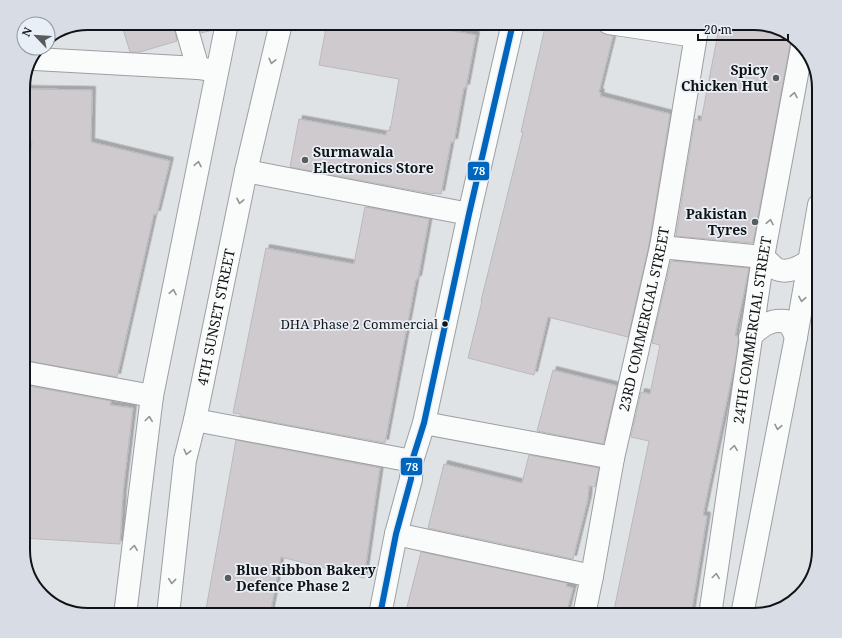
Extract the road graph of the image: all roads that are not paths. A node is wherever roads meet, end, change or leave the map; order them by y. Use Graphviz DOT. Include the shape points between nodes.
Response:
graph roads {
  1 [pos="188,30"];
  2 [pos="224,30"];
  3 [pos="279,30"];
  4 [pos="511,30"];
  5 [pos="697,30"];
  6 [pos="801,54"];
  7 [pos="38,59"];
  8 [pos="208,70"];
  9 [pos="246,171"];
  10 [pos="469,214"];
  11 [pos="812,244"];
  12 [pos="661,247"];
  13 [pos="763,257"];
  14 [pos="809,261"];
  15 [pos="750,337"];
  16 [pos="796,337"];
  17 [pos="30,373"];
  18 [pos="152,396"];
  19 [pos="195,420"];
  20 [pos="424,423"];
  21 [pos="613,458"];
  22 [pos="412,461"];
  23 [pos="396,534"];
  24 [pos="592,576"];
  25 [pos="126,608"];
  26 [pos="169,608"];
  27 [pos="381,608"];
  28 [pos="585,608"];
  29 [pos="711,608"];
  30 [pos="743,608"];
  1 -- 8 [label="street"];
  2 -- 8 [label="street"];
  3 -- 9 [label="street, 4TH SUNSET STREET, one-way"];
  4 -- 10 [label="street"];
  5 -- 12 [label="street, 23RD COMMERCIAL STREET"];
  13 -- 6 [label="street, 24TH COMMERCIAL STREET, one-way"];
  7 -- 8 [label="street"];
  18 -- 8 [label="street, one-way"];
  9 -- 10 [label="street"];
  9 -- 19 [label="street, 4TH SUNSET STREET, one-way"];
  10 -- 20 [label="street"];
  11 -- 14 [label="street"];
  12 -- 13 [label="street"];
  12 -- 21 [label="street, 23RD COMMERCIAL STREET"];
  13 -- 14 [label="street" via="777,269 788,270"];
  13 -- 15 [label="street, 24TH COMMERCIAL STREET"];
  14 -- 16 [label="street, one-way"];
  15 -- 16 [label="street" via="769,322 778,320 786,321"];
  29 -- 15 [label="street, 24TH COMMERCIAL STREET, one-way"];
  16 -- 30 [label="street, one-way"];
  17 -- 18 [label="street"];
  25 -- 18 [label="street, one-way"];
  19 -- 22 [label="street"];
  19 -- 26 [label="street, 4TH SUNSET STREET, one-way" via="185,460"];
  20 -- 21 [label="street"];
  20 -- 22 [label="street"];
  21 -- 24 [label="street, 23RD COMMERCIAL STREET"];
  22 -- 23 [label="street" via="411,479"];
  23 -- 24 [label="street"];
  23 -- 27 [label="street"];
  24 -- 28 [label="street, 23RD COMMERCIAL STREET"];
}
